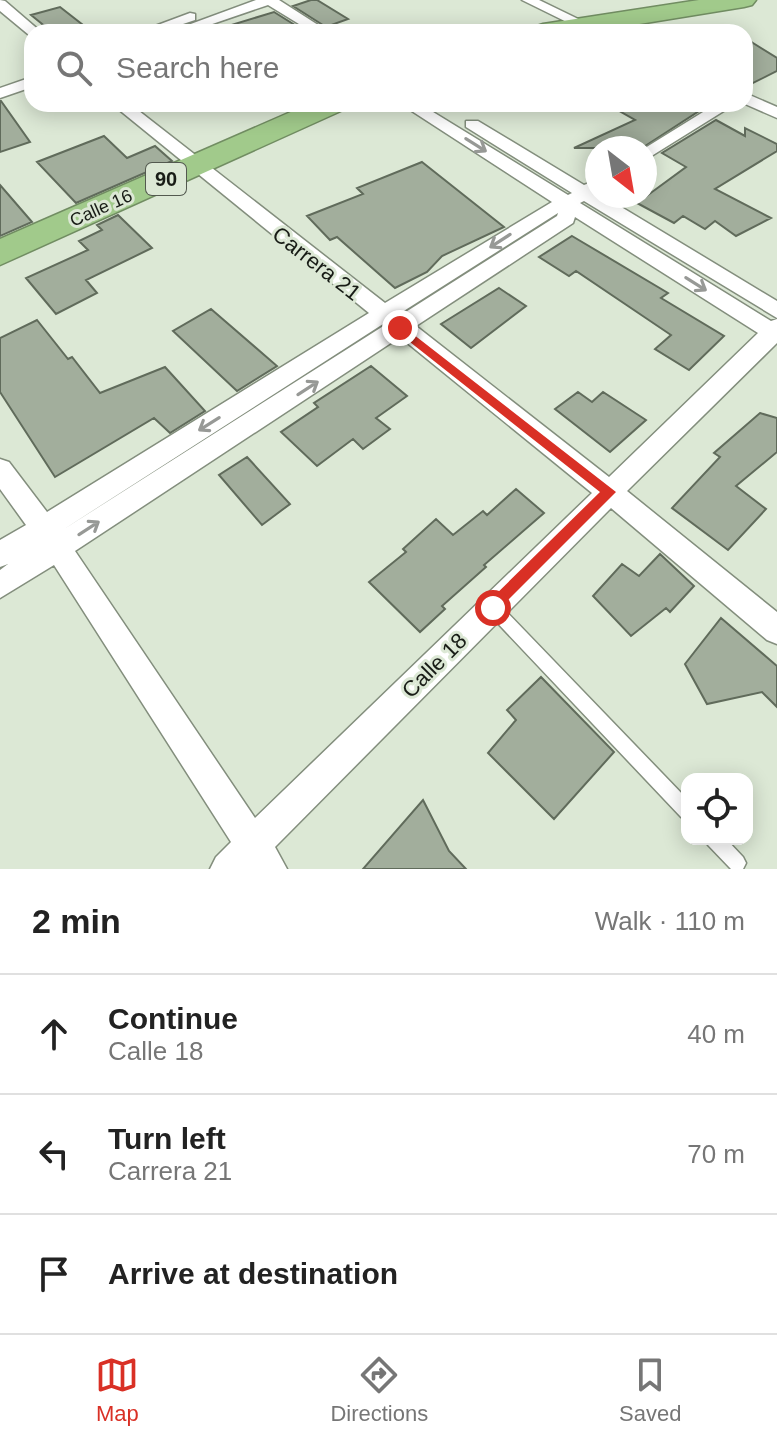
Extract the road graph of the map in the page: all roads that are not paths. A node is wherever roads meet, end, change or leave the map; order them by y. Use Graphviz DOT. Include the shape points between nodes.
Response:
graph roads {
  1 [pos="238,0"];
  2 [pos="269,0"];
  3 [pos="528,0"];
  4 [pos="570,0"];
  5 [pos="744,0"];
  6 [pos="249,3"];
  7 [pos="0,4"];
  8 [pos="546,21"];
  9 [pos="24,24"];
  10 [pos="169,24"];
  11 [pos="196,24"];
  12 [pos="282,24"];
  13 [pos="309,24"];
  14 [pos="611,24"];
  15 [pos="24,75"];
  16 [pos="0,84"];
  17 [pos="24,85"];
  18 [pos="0,93"];
  19 [pos="753,102"];
  20 [pos="130,112"];
  21 [pos="315,112"];
  22 [pos="424,112"];
  23 [pos="453,112"];
  24 [pos="714,112"];
  25 [pos="777,113"];
  26 [pos="657,148"];
  27 [pos="194,166"];
  28 [pos="583,194"];
  29 [pos="0,253"];
  30 [pos="392,322"];
  31 [pos="776,326"];
  32 [pos="0,469"];
  33 [pos="610,492"];
  34 [pos="50,538"];
  35 [pos="0,555"];
  36 [pos="0,585"];
  37 [pos="493,608"];
  38 [pos="777,630"];
  39 [pos="681,805"];
  40 [pos="720,845"];
  41 [pos="261,857"];
  42 [pos="737,863"];
  43 [pos="228,869"];
  1 -- 10 [label="street"];
  2 -- 6 [label="street"];
  2 -- 13 [label="street"];
  3 -- 8 [label="street"];
  4 -- 8 [label="street"];
  5 -- 14 [label="highway"];
  6 -- 11 [label="street"];
  6 -- 12 [label="street"];
  7 -- 9 [label="street"];
  15 -- 16 [label="street"];
  17 -- 18 [label="street"];
  19 -- 25 [label="street"];
  20 -- 27 [label="street, Carrera 21"];
  21 -- 27 [label="highway, Calle 16 / 90"];
  22 -- 28 [label="street, one-way"];
  23 -- 28 [label="street"];
  24 -- 26 [label="street"];
  27 -- 29 [label="highway, Calle 16 / 90"];
  27 -- 30 [label="street, Carrera 21"];
  28 -- 30 [label="street" via="566,219"];
  28 -- 31 [label="street"];
  30 -- 33 [label="street, Carrera 21"];
  30 -- 34 [label="street"];
  31 -- 33 [label="street, Calle 18"];
  32 -- 34 [label="street"];
  33 -- 37 [label="street, Calle 18"];
  33 -- 38 [label="street, Carrera 21"];
  34 -- 35 [label="street"];
  34 -- 36 [label="street"];
  34 -- 41 [label="street"];
  37 -- 39 [label="lane"];
  37 -- 41 [label="street, Calle 18"];
  40 -- 42 [label="lane"];
  41 -- 43 [label="street, Calle 18"];
}
